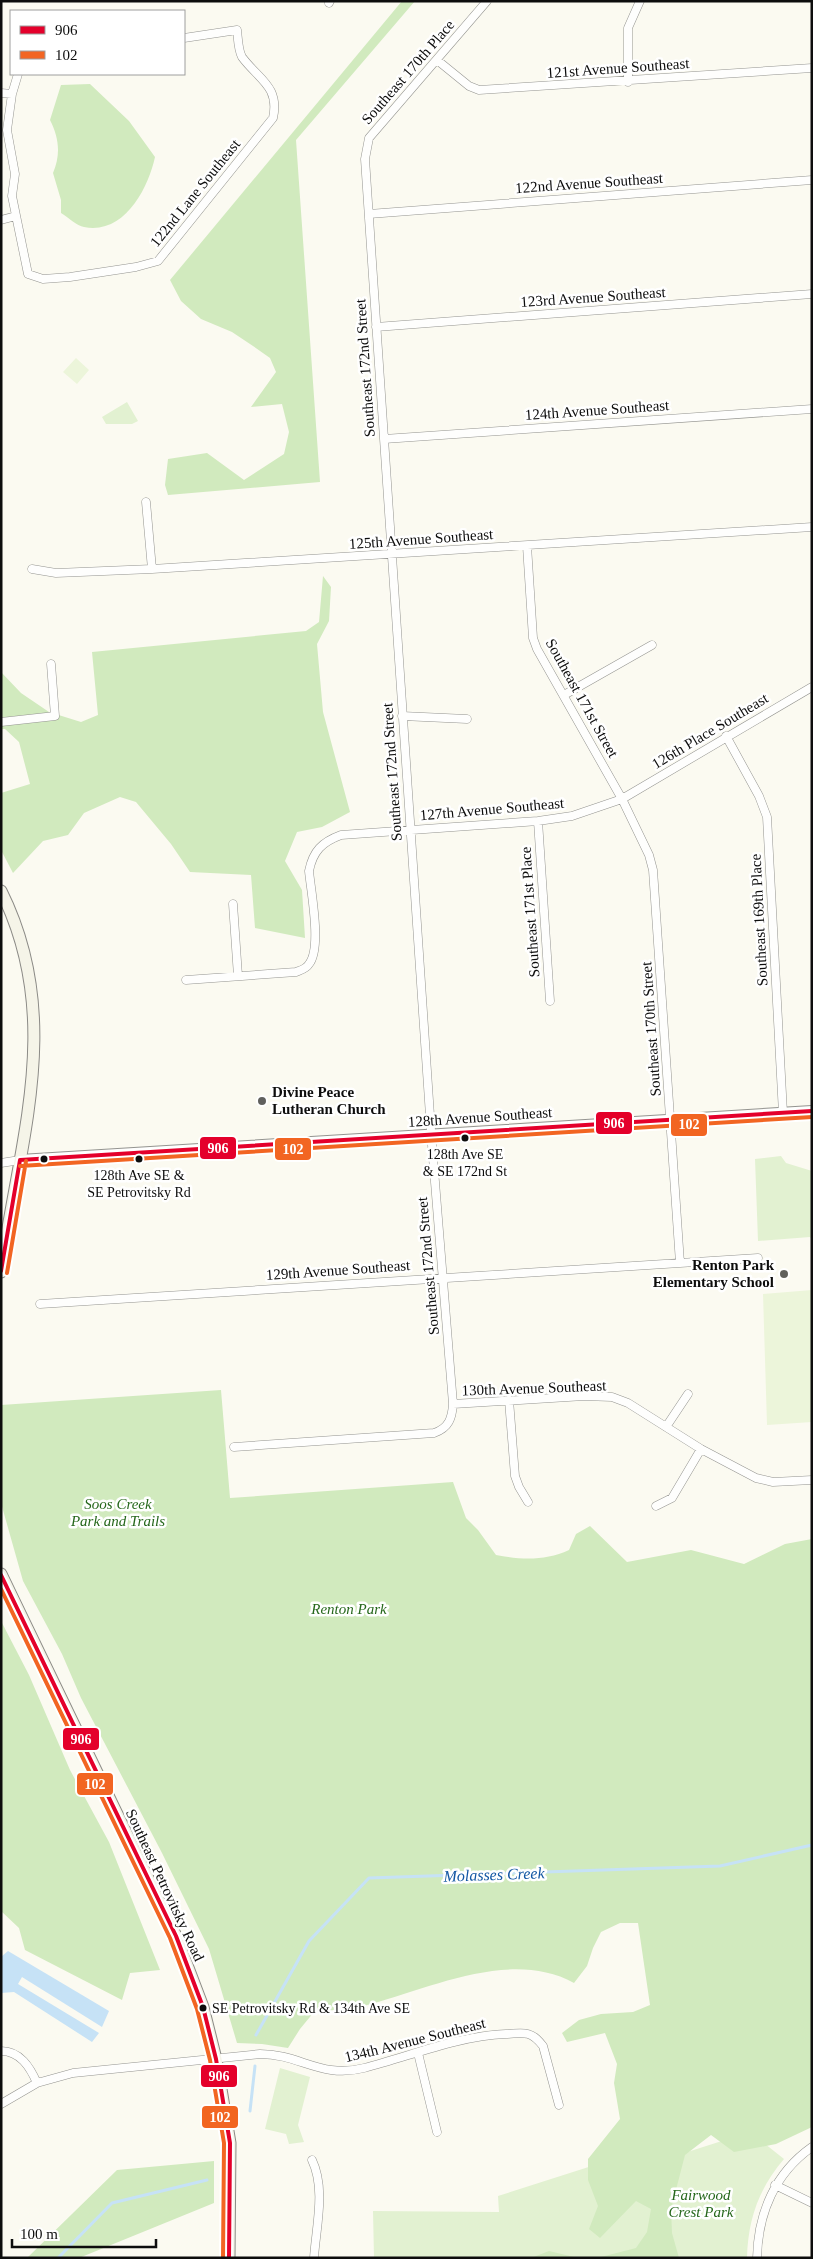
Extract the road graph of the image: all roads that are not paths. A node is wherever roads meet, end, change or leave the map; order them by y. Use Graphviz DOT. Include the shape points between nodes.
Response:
graph roads {
  1 [pos="487,1"];
  2 [pos="640,1"];
  3 [pos="185,38"];
  4 [pos="437,60"];
  5 [pos="812,68"];
  6 [pos="18,75"];
  7 [pos="628,82"];
  8 [pos="1,93"];
  9 [pos="12,94"];
  10 [pos="369,138"];
  11 [pos="812,180"];
  12 [pos="369,214"];
  13 [pos="16,216"];
  14 [pos="1,220"];
  15 [pos="812,294"];
  16 [pos="376,327"];
  17 [pos="812,409"];
  18 [pos="384,439"];
  19 [pos="146,502"];
  20 [pos="812,527"];
  21 [pos="527,546"];
  22 [pos="393,555"];
  23 [pos="32,569"];
  24 [pos="152,569"];
  25 [pos="652,645"];
  26 [pos="51,664"];
  27 [pos="812,688"];
  28 [pos="564,695"];
  29 [pos="402,716"];
  30 [pos="468,719"];
  31 [pos="1,722"];
  32 [pos="726,736"];
  33 [pos="622,799"];
  34 [pos="538,821"];
  35 [pos="410,830"];
  36 [pos="1,890"];
  37 [pos="233,904"];
  38 [pos="238,976"];
  39 [pos="186,980"];
  40 [pos="550,1001"];
  41 [pos="812,1111"];
  42 [pos="784,1113"];
  43 [pos="672,1120"];
  44 [pos="431,1136"];
  45 [pos="20,1160"];
  46 [pos="1,1163"];
  47 [pos="758,1258"];
  48 [pos="680,1262"];
  49 [pos="1,1272"];
  50 [pos="442,1277"];
  51 [pos="40,1304"];
  52 [pos="688,1394"];
  53 [pos="509,1400"];
  54 [pos="453,1404"];
  55 [pos="666,1427"];
  56 [pos="234,1447"];
  57 [pos="701,1449"];
  58 [pos="812,1480"];
  59 [pos="528,1502"];
  60 [pos="656,1506"];
  61 [pos="1,1574"];
  62 [pos="1,2052"];
  63 [pos="418,2053"];
  64 [pos="216,2060"];
  65 [pos="37,2082"];
  66 [pos="1,2104"];
  67 [pos="559,2105"];
  68 [pos="437,2132"];
  69 [pos="812,2147"];
  70 [pos="312,2160"];
  71 [pos="775,2185"];
  72 [pos="812,2203"];
  73 [pos="229,2258"];
  74 [pos="314,2258"];
  75 [pos="757,2258"];
  1 -- 4 [label="street, Southeast 170th Place"];
  2 -- 7 [label="street" via="628,28"];
  3 -- 13 [label="street, 122nd Lane Southeast" via="237,30 241,55 273,92 276,106 273,118 158,262 43,279 28,274"];
  4 -- 7 [label="street, 121st Avenue Southeast" via="469,86 479,90"];
  4 -- 10 [label="street, Southeast 170th Place"];
  5 -- 7 [label="street, 121st Avenue Southeast"];
  6 -- 9 [label="street"];
  8 -- 9 [label="street"];
  9 -- 13 [label="street" via="7,130 15,174 12,196"];
  10 -- 12 [label="street, Southeast 172nd Street" via="365,159"];
  11 -- 12 [label="street, 122nd Avenue Southeast"];
  12 -- 16 [label="street, Southeast 172nd Street"];
  13 -- 14 [label="street"];
  15 -- 16 [label="street, 123rd Avenue Southeast"];
  16 -- 18 [label="street, Southeast 172nd Street"];
  17 -- 18 [label="street, 124th Avenue Southeast"];
  18 -- 22 [label="street, Southeast 172nd Street"];
  19 -- 24 [label="street"];
  20 -- 21 [label="street, 125th Avenue Southeast"];
  21 -- 22 [label="street, 125th Avenue Southeast"];
  21 -- 28 [label="street, Southeast 171st Street" via="533,638 536,649"];
  22 -- 24 [label="street, 125th Avenue Southeast"];
  22 -- 29 [label="street, Southeast 172nd Street"];
  23 -- 24 [label="street, 125th Avenue Southeast" via="56,573"];
  25 -- 28 [label="street"];
  26 -- 31 [label="street" via="54,716"];
  27 -- 32 [label="street, 126th Place Southeast"];
  28 -- 33 [label="street, Southeast 171st Street"];
  29 -- 30 [label="street"];
  29 -- 35 [label="street, Southeast 172nd Street"];
  32 -- 33 [label="street, 126th Place Southeast"];
  32 -- 42 [label="street, Southeast 169th Place" via="767,817"];
  33 -- 34 [label="street, 127th Avenue Southeast" via="589,812"];
  33 -- 43 [label="street, Southeast 170th Street" via="649,854 653,870"];
  34 -- 35 [label="street, 127th Avenue Southeast"];
  34 -- 40 [label="street, Southeast 171st Place"];
  35 -- 38 [label="street, 127th Avenue Southeast" via="342,835 321,845 311,860 309,871 316,947 310,964 296,972"];
  35 -- 44 [label="street, Southeast 172nd Street"];
  36 -- 45 [label="main road" via="29,968 34,1014 31,1097"];
  37 -- 38 [label="street"];
  38 -- 39 [label="street, 127th Avenue Southeast"];
  41 -- 42 [label="street, 128th Avenue Southeast"];
  42 -- 43 [label="street, 128th Avenue Southeast"];
  43 -- 44 [label="street, 128th Avenue Southeast"];
  43 -- 48 [label="street, Southeast 170th Street"];
  44 -- 45 [label="street, 128th Avenue Southeast"];
  44 -- 50 [label="street, Southeast 172nd Street"];
  45 -- 46 [label="street, 128th Avenue Southeast"];
  45 -- 49 [label="main road"];
  47 -- 48 [label="street, 129th Avenue Southeast"];
  48 -- 50 [label="street, 129th Avenue Southeast"];
  50 -- 51 [label="street, 129th Avenue Southeast"];
  50 -- 54 [label="street, Southeast 172nd Street"];
  52 -- 55 [label="street"];
  53 -- 54 [label="street, 130th Avenue Southeast"];
  53 -- 55 [label="street, 130th Avenue Southeast" via="612,1397 628,1403"];
  53 -- 59 [label="street" via="515,1476"];
  54 -- 56 [label="street, 130th Avenue Southeast" via="452,1418 441,1431 434,1433"];
  55 -- 57 [label="street, 130th Avenue Southeast"];
  57 -- 58 [label="street, 130th Avenue Southeast" via="756,1478 773,1482"];
  57 -- 60 [label="street" via="672,1498"];
  61 -- 64 [label="main road, Southeast Petrovitsky Road" via="176,1936 203,2008"];
  62 -- 65 [label="street" via="20,2058 30,2066"];
  63 -- 64 [label="street, 134th Avenue Southeast" via="339,2072 277,2054"];
  63 -- 67 [label="street, 134th Avenue Southeast" via="469,2038 529,2034 543,2046"];
  63 -- 68 [label="street"];
  64 -- 65 [label="street, 134th Avenue Southeast" via="73,2073"];
  64 -- 73 [label="main road, Southeast Petrovitsky Road" via="230,2153"];
  65 -- 66 [label="street, 134th Avenue Southeast"];
  69 -- 71 [label="street" via="790,2166"];
  70 -- 74 [label="street" via="320,2186"];
  71 -- 72 [label="street"];
  71 -- 75 [label="street" via="763,2215"];
}
